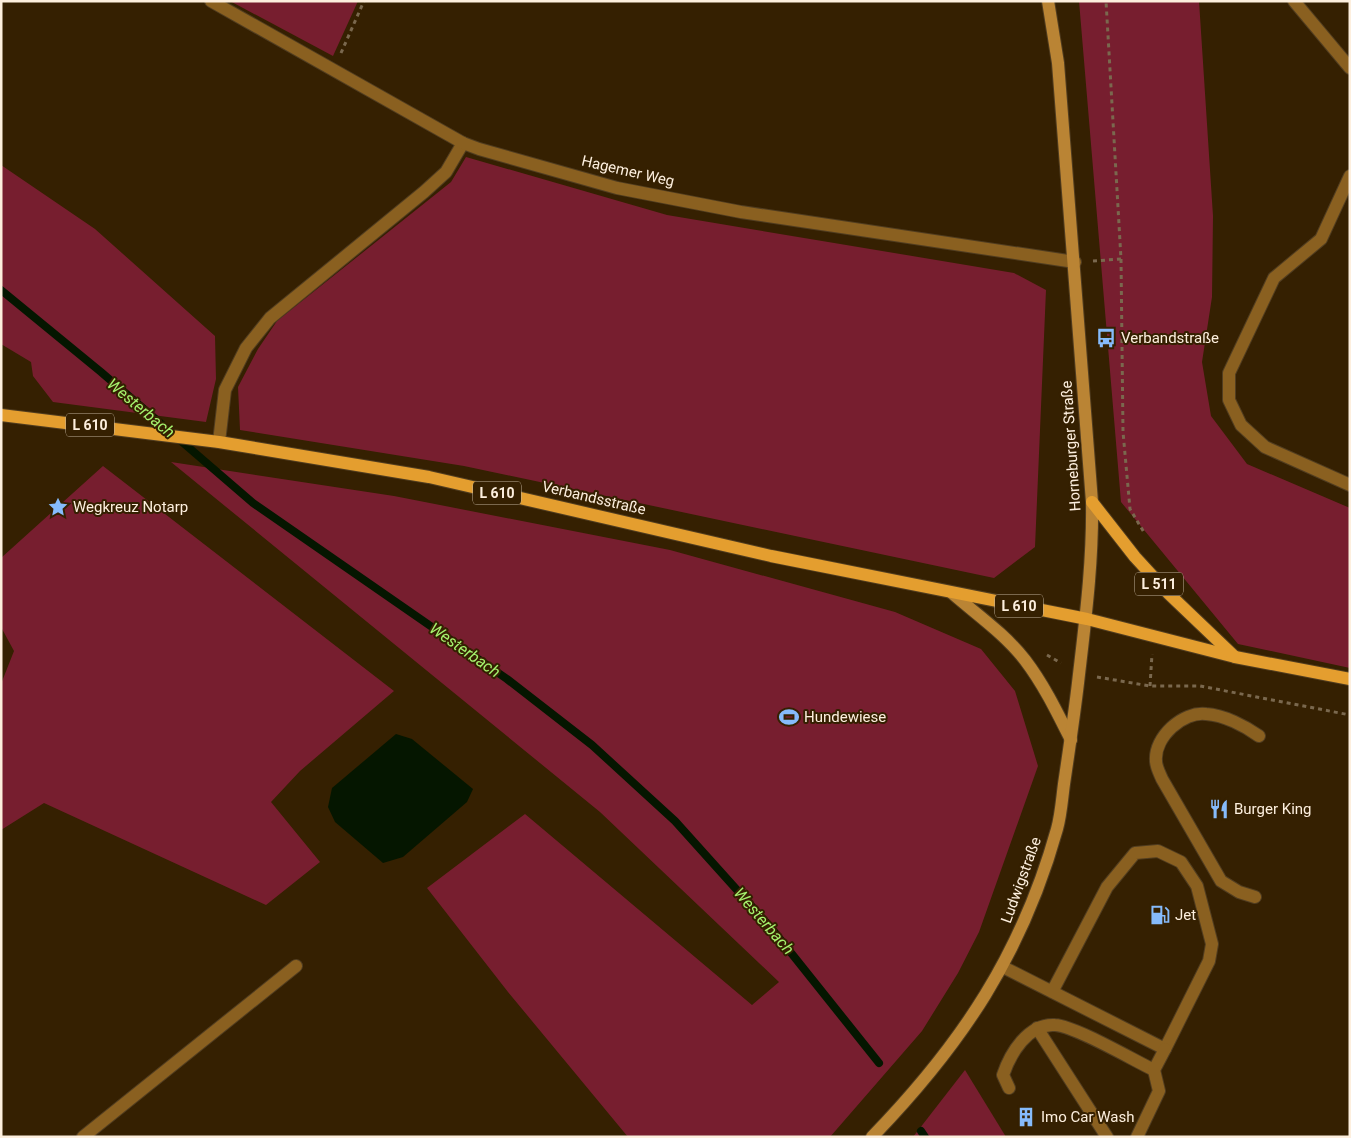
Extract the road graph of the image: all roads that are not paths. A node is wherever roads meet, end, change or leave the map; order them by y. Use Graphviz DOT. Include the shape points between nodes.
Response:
graph roads {
  1 [pos="211,1"];
  2 [pos="1048,1"];
  3 [pos="1294,1"];
  4 [pos="1350,68"];
  5 [pos="463,143"];
  6 [pos="1350,176"];
  7 [pos="1075,262"];
  8 [pos="1,415"];
  9 [pos="219,442"];
  10 [pos="1350,486"];
  11 [pos="1092,502"];
  12 [pos="952,593"];
  13 [pos="1087,619"];
  14 [pos="1235,657"];
  15 [pos="1350,679"];
  16 [pos="1259,736"];
  17 [pos="1071,740"];
  18 [pos="1255,897"];
  19 [pos="296,966"];
  20 [pos="1002,967"];
  21 [pos="1052,992"];
  22 [pos="1037,1028"];
  23 [pos="1165,1049"];
  24 [pos="1154,1070"];
  25 [pos="1009,1088"];
  26 [pos="83,1137"];
  27 [pos="872,1137"];
  28 [pos="1107,1137"];
  29 [pos="1137,1137"];
  1 -- 5 [label="street, Hagemer Weg"];
  2 -- 7 [label="main road, Horneburger Straße" via="1058,63"];
  3 -- 4 [label="street"];
  5 -- 7 [label="street, Hagemer Weg" via="608,185 741,212"];
  5 -- 9 [label="street" via="446,172 424,192 270,318 246,348 225,390"];
  6 -- 10 [label="street" via="1321,240 1274,278 1229,373 1229,400 1241,425 1265,447"];
  7 -- 11 [label="main road, Horneburger Straße"];
  8 -- 9 [label="main road, Verbandsstraße / L 610"];
  9 -- 12 [label="main road, Verbandsstraße / L 610" via="429,477 771,556"];
  11 -- 13 [label="main road, Horneburger Straße" via="1093,551"];
  11 -- 14 [label="main road, L 511" via="1169,594"];
  12 -- 13 [label="main road, Verbandsstraße / L 610"];
  12 -- 17 [label="main road" via="1001,635 1024,660 1046,691"];
  13 -- 14 [label="main road"];
  13 -- 17 [label="main road, Ludwigstraße"];
  14 -- 15 [label="main road"];
  16 -- 18 [label="street" via="1220,717 1205,713 1192,716 1171,727 1158,744 1156,761 1162,779 1221,881 1238,892"];
  17 -- 20 [label="main road, Ludwigstraße" via="1057,828 1034,901"];
  19 -- 26 [label="street"];
  20 -- 21 [label="street"];
  20 -- 27 [label="main road, Ludwigstraße" via="976,1013 934,1067"];
  21 -- 23 [label="street"];
  21 -- 23 [label="street" via="1107,886 1135,853 1158,851 1181,862 1197,886 1212,944 1209,961"];
  22 -- 24 [label="street" via="1055,1025 1080,1033"];
  22 -- 25 [label="street" via="1024,1038 1008,1059 1003,1075"];
  22 -- 28 [label="street"];
  23 -- 24 [label="street"];
  24 -- 29 [label="street" via="1159,1091"];
}
